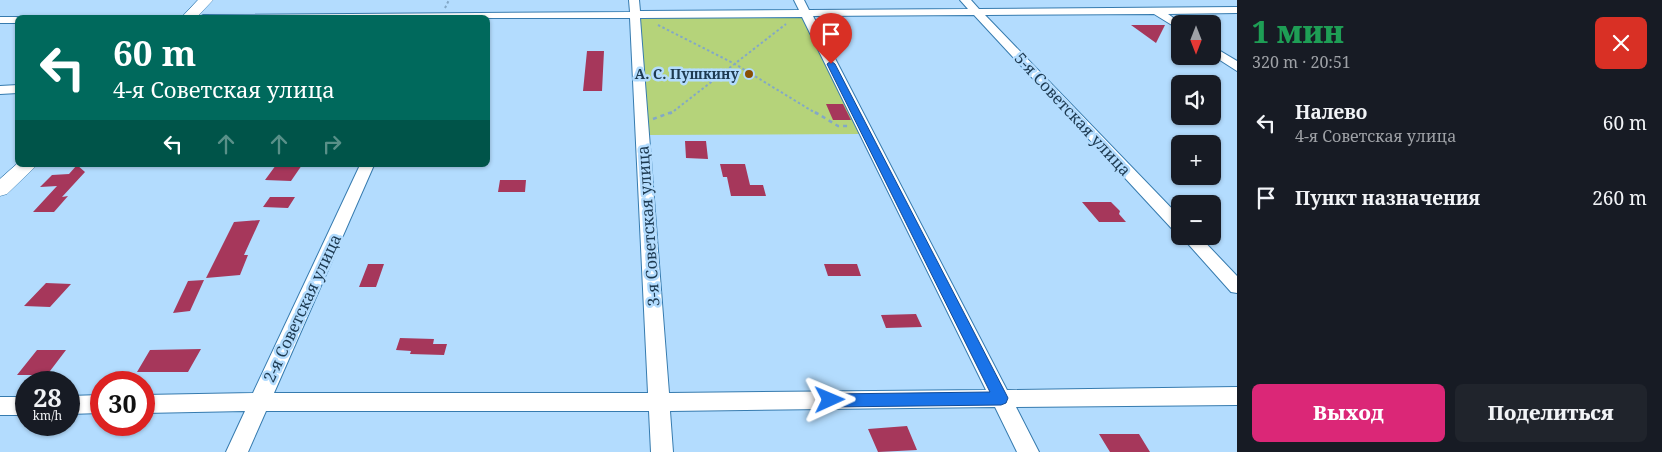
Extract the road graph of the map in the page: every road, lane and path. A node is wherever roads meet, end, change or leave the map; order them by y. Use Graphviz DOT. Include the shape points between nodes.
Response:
graph roads {
  1 [pos="206,0"];
  2 [pos="965,0"];
  3 [pos="1142,0"];
  4 [pos="804,10"];
  5 [pos="1237,10"];
  6 [pos="635,11"];
  7 [pos="1158,11"];
  8 [pos="977,12"];
  9 [pos="437,13"];
  10 [pos="187,15"];
  11 [pos="343,15"];
  12 [pos="0,20"];
  13 [pos="15,20"];
  14 [pos="1171,20"];
  15 [pos="1221,55"];
  16 [pos="735,64"];
  17 [pos="1237,67"];
  18 [pos="15,89"];
  19 [pos="0,90"];
  20 [pos="642,121"];
  21 [pos="863,126"];
  22 [pos="25,167"];
  23 [pos="367,167"];
  24 [pos="0,190"];
  25 [pos="1171,217"];
  26 [pos="1197,245"];
  27 [pos="1237,287"];
  28 [pos="1237,396"];
  29 [pos="1001,398"];
  30 [pos="259,402"];
  31 [pos="659,402"];
  32 [pos="155,404"];
  33 [pos="0,406"];
  34 [pos="15,406"];
  35 [pos="237,452"];
  36 [pos="662,452"];
  37 [pos="1028,452"];
  1 -- 10 [label="main road"];
  2 -- 8 [label="street, 5-я Советская улица"];
  3 -- 7 [label="street"];
  4 -- 6 [label="street"];
  4 -- 8 [label="street"];
  4 -- 16 [label="path"];
  4 -- 21 [label="street"];
  5 -- 7 [label="street"];
  6 -- 9 [label="street"];
  6 -- 16 [label="path"];
  6 -- 20 [label="street, 3-я Советская улица"];
  7 -- 8 [label="street"];
  7 -- 14 [label="street"];
  8 -- 25 [label="street, 5-я Советская улица"];
  9 -- 11 [label="street"];
  12 -- 13 [label="street"];
  15 -- 17 [label="street"];
  16 -- 20 [label="path" via="668,115"];
  16 -- 21 [label="path" via="838,126"];
  18 -- 19 [label="street"];
  20 -- 31 [label="street, 3-я Советская улица"];
  21 -- 29 [label="street"];
  22 -- 24 [label="main road"];
  23 -- 30 [label="street, 2-я Советская улица"];
  26 -- 27 [label="street"];
  28 -- 29 [label="street"];
  29 -- 31 [label="street"];
  29 -- 37 [label="street"];
  30 -- 31 [label="street"];
  30 -- 32 [label="street"];
  30 -- 35 [label="street, 2-я Советская улица"];
  31 -- 36 [label="street, 3-я Советская улица"];
  33 -- 34 [label="street"];
}
